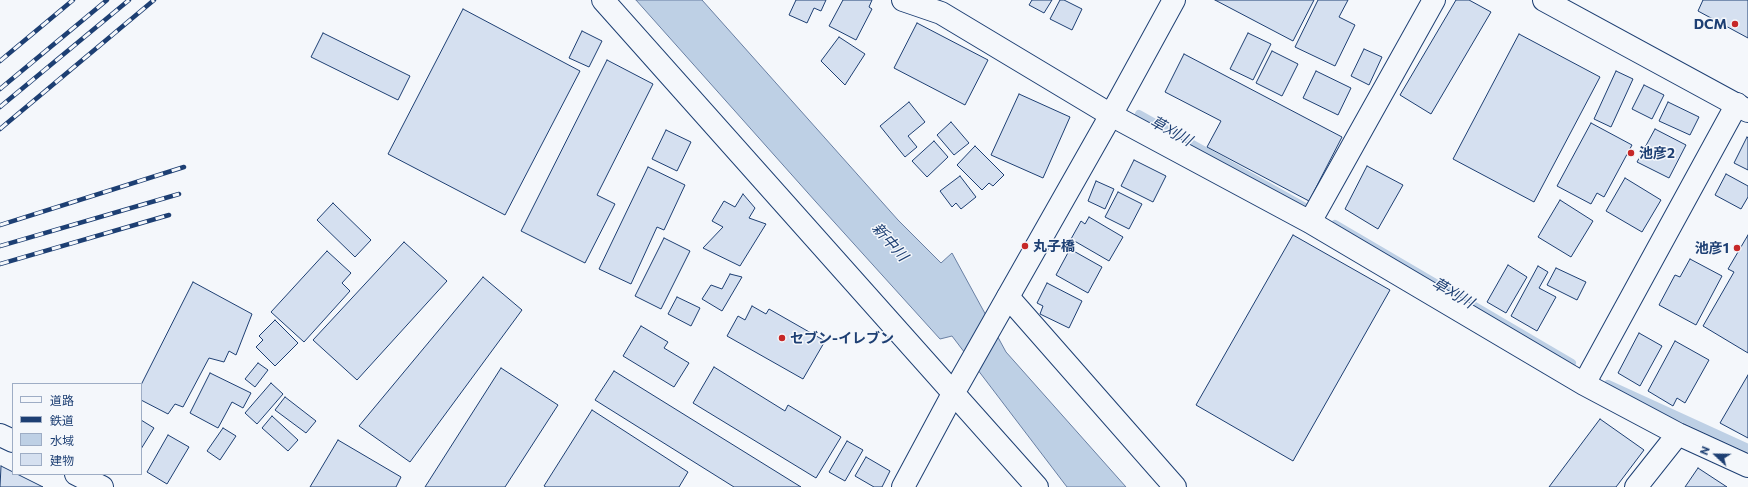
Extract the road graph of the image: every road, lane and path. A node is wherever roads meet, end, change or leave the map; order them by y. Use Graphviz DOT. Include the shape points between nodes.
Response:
graph roads {
  1 [pos="603,0"];
  2 [pos="903,0"];
  3 [pos="1174,0"];
  4 [pos="1434,0"];
  5 [pos="1544,0"];
  6 [pos="1742,107"];
  7 [pos="1111,115"];
  8 [pos="1310,222"];
  9 [pos="1008,297"];
  10 [pos="1584,384"];
  11 [pos="958,385"];
  12 [pos="0,434"];
  13 [pos="1678,434"];
  14 [pos="12,440"];
  15 [pos="1748,466"];
  16 [pos="78,475"];
  17 [pos="102,487"];
  18 [pos="903,487"];
  19 [pos="1037,487"];
  20 [pos="1175,487"];
  21 [pos="1636,487"];
  1 -- 11 [label="street"];
  2 -- 7 [label="street" via="941,13"];
  3 -- 7 [label="street"];
  4 -- 8 [label="street"];
  5 -- 6 [label="street"];
  6 -- 10 [label="street"];
  7 -- 8 [label="street"];
  7 -- 9 [label="street"];
  8 -- 10 [label="street"];
  9 -- 11 [label="street"];
  9 -- 20 [label="street"];
  10 -- 13 [label="street"];
  11 -- 18 [label="street"];
  11 -- 19 [label="street"];
  12 -- 14 [label="street"];
  13 -- 15 [label="street"];
  13 -- 21 [label="street"];
  16 -- 17 [label="street"];
}
